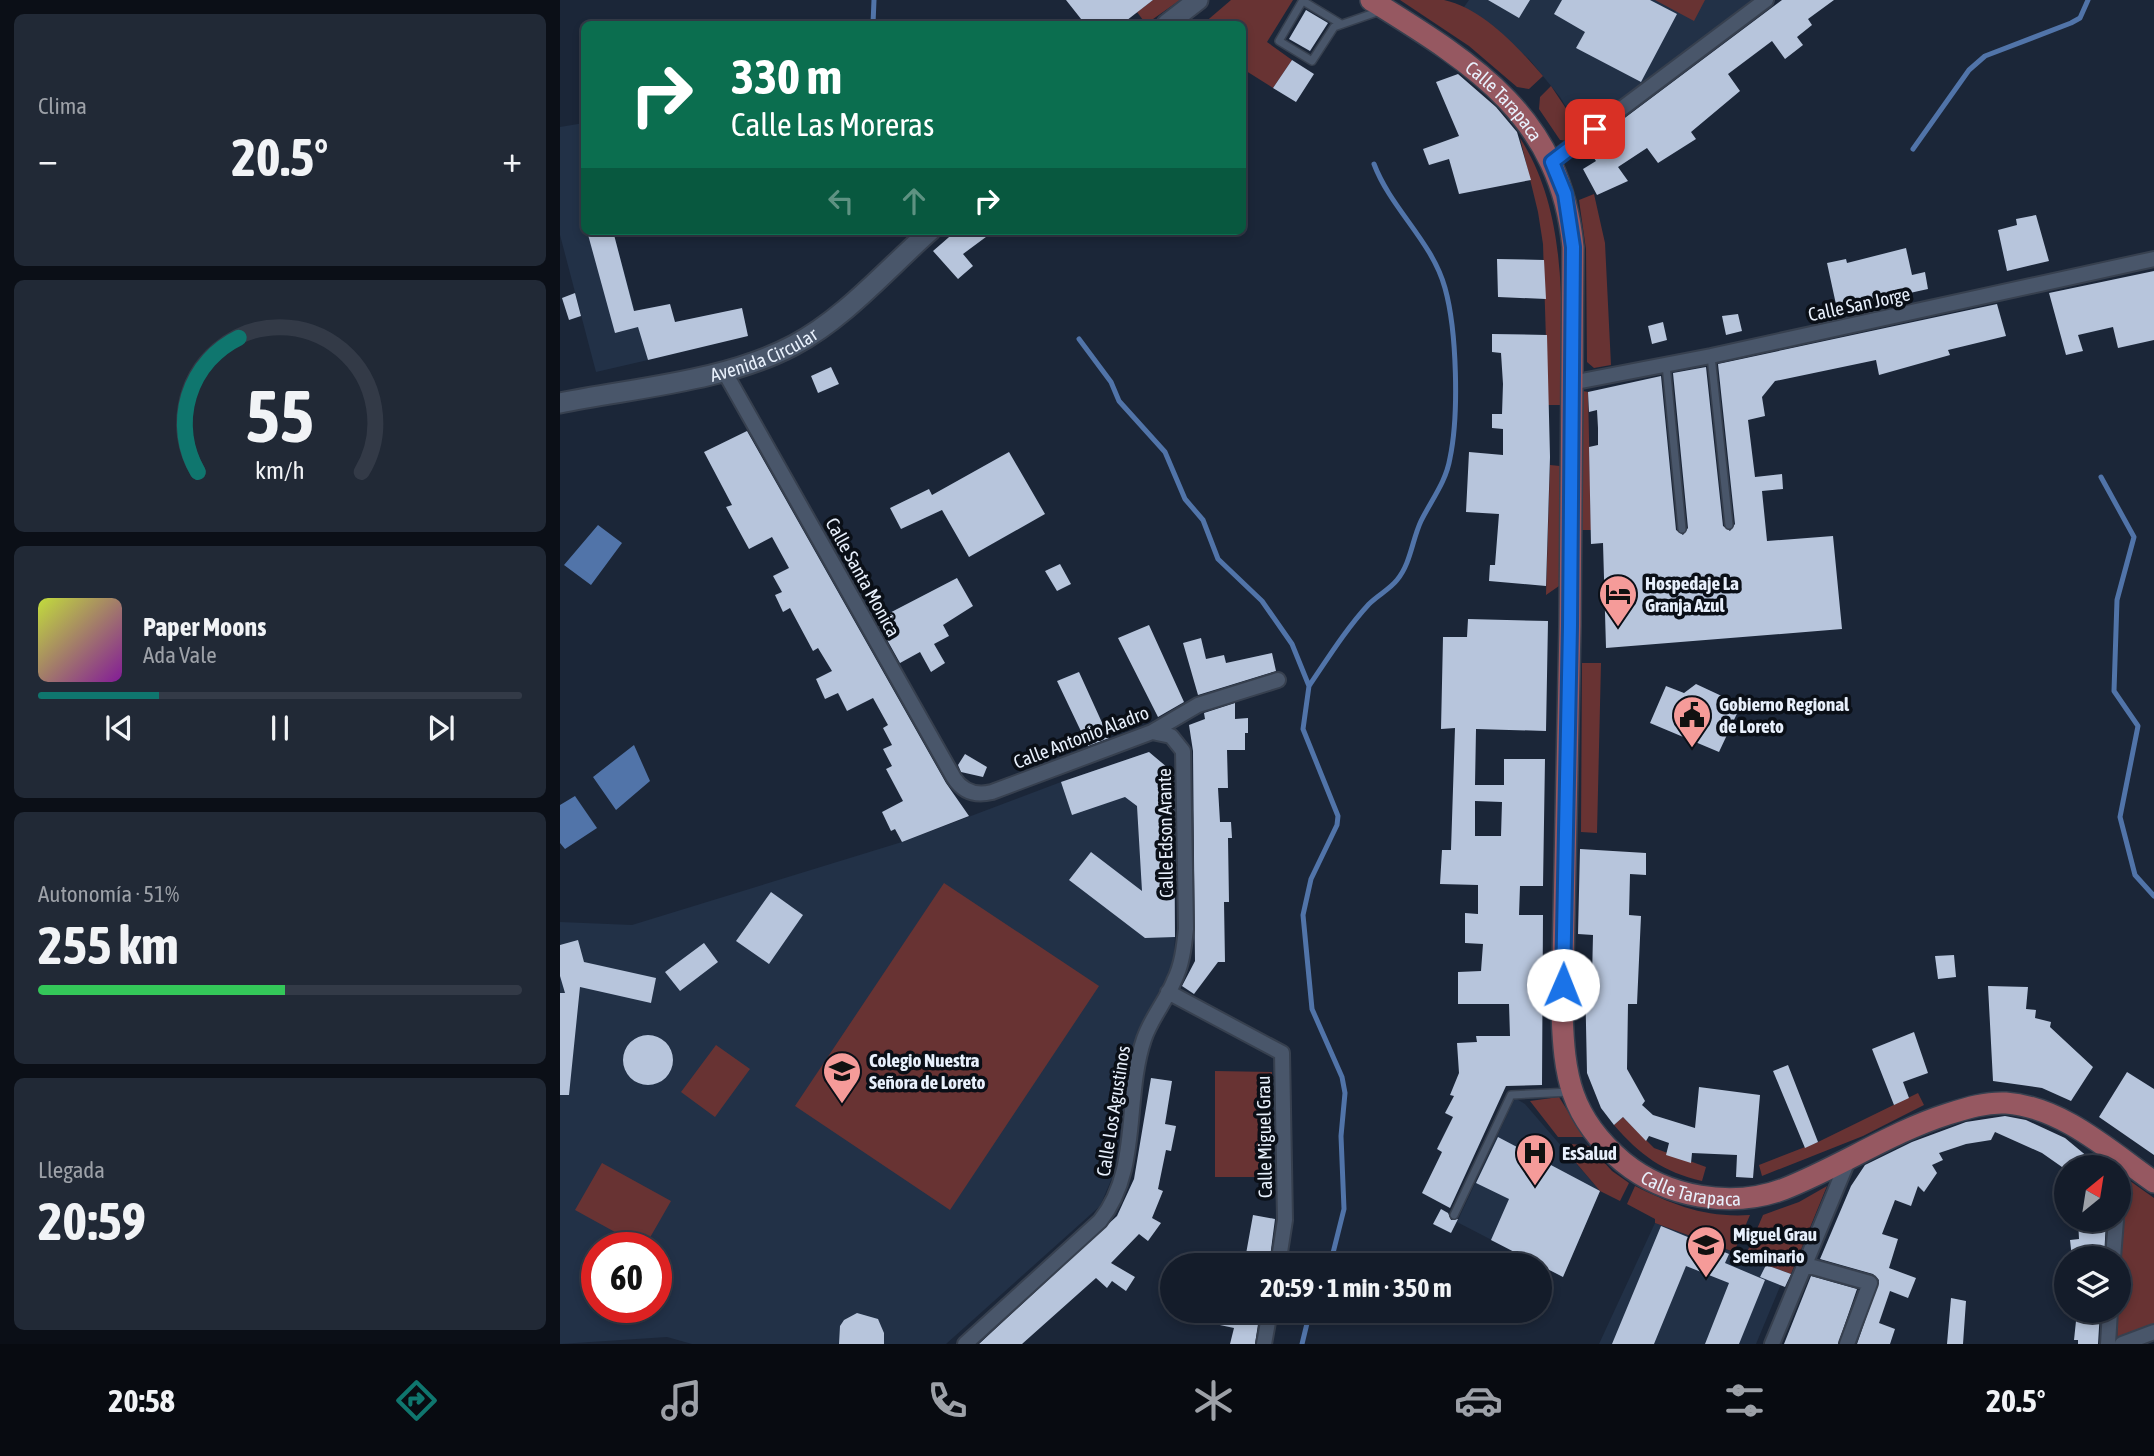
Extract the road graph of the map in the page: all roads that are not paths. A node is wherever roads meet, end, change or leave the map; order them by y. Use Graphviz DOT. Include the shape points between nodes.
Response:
graph roads {
  1 [pos="1198,0"];
  2 [pos="1766,0"];
  3 [pos="1303,1"];
  4 [pos="1378,4"];
  5 [pos="1171,21"];
  6 [pos="1341,24"];
  7 [pos="1552,162"];
  8 [pos="924,235"];
  9 [pos="2154,259"];
  10 [pos="1711,356"];
  11 [pos="1666,365"];
  12 [pos="724,371"];
  13 [pos="1571,383"];
  14 [pos="560,403"];
  15 [pos="1729,525"];
  16 [pos="1682,529"];
  17 [pos="1278,680"];
  18 [pos="1152,732"];
  19 [pos="975,794"];
  20 [pos="1183,953"];
  21 [pos="1168,992"];
  22 [pos="1570,1092"];
  23 [pos="2111,1155"];
  24 [pos="1850,1156"];
  25 [pos="2132,1169"];
  26 [pos="2154,1182"];
  27 [pos="1454,1215"];
  28 [pos="1280,1253"];
  29 [pos="1806,1265"];
  30 [pos="1268,1323"];
  31 [pos="2109,1323"];
  32 [pos="2154,1332"];
  33 [pos="965,1344"];
  34 [pos="1264,1344"];
  35 [pos="1772,1344"];
  36 [pos="1847,1344"];
  37 [pos="2108,1344"];
  38 [pos="2122,1344"];
  1 -- 5 [label="street"];
  2 -- 7 [label="street"];
  3 -- 6 [label="lane"];
  3 -- 6 [label="lane" via="1279,41 1312,61 1334,27"];
  4 -- 6 [label="lane"];
  4 -- 7 [label="main road, Calle Tarapaca" via="1448,48 1483,78 1531,128"];
  7 -- 13 [label="main road, Calle Tarapaca" via="1565,194 1573,247"];
  8 -- 12 [label="street, Avenida Circular" via="815,332 781,351"];
  9 -- 10 [label="street, Calle San Jorge"];
  10 -- 11 [label="street, Calle San Jorge"];
  10 -- 15 [label="lane"];
  11 -- 13 [label="street, Calle San Jorge"];
  11 -- 16 [label="lane"];
  12 -- 14 [label="street, Avenida Circular"];
  12 -- 19 [label="street, Calle Santa Monica" via="958,785"];
  13 -- 22 [label="main road, Calle Tarapaca" via="1562,1011"];
  17 -- 18 [label="street, Calle Antonio Aladro" via="1198,705"];
  18 -- 19 [label="street, Calle Antonio Aladro" via="992,792"];
  18 -- 20 [label="street, Calle Edson Arante" via="1171,736 1183,751"];
  20 -- 21 [label="street, Calle Los Agustinos"];
  21 -- 28 [label="street, Calle Miguel Grau" via="1282,1053 1285,1220"];
  21 -- 33 [label="street, Calle Los Agustinos" via="1143,1040 1122,1181 1113,1204"];
  22 -- 24 [label="main road, Calle Tarapaca" via="1606,1147 1637,1173 1676,1191 1712,1198 1763,1194"];
  22 -- 27 [label="lane" via="1511,1095"];
  23 -- 24 [label="main road, Calle Tarapaca" via="2061,1120 2005,1103 1977,1105 1927,1121"];
  24 -- 29 [label="street"];
  25 -- 26 [label="main road, Calle Tarapaca"];
  29 -- 35 [label="street"];
  29 -- 36 [label="street" via="1870,1283"];
  30 -- 34 [label="street"];
  31 -- 37 [label="street"];
  32 -- 38 [label="street"];
}
